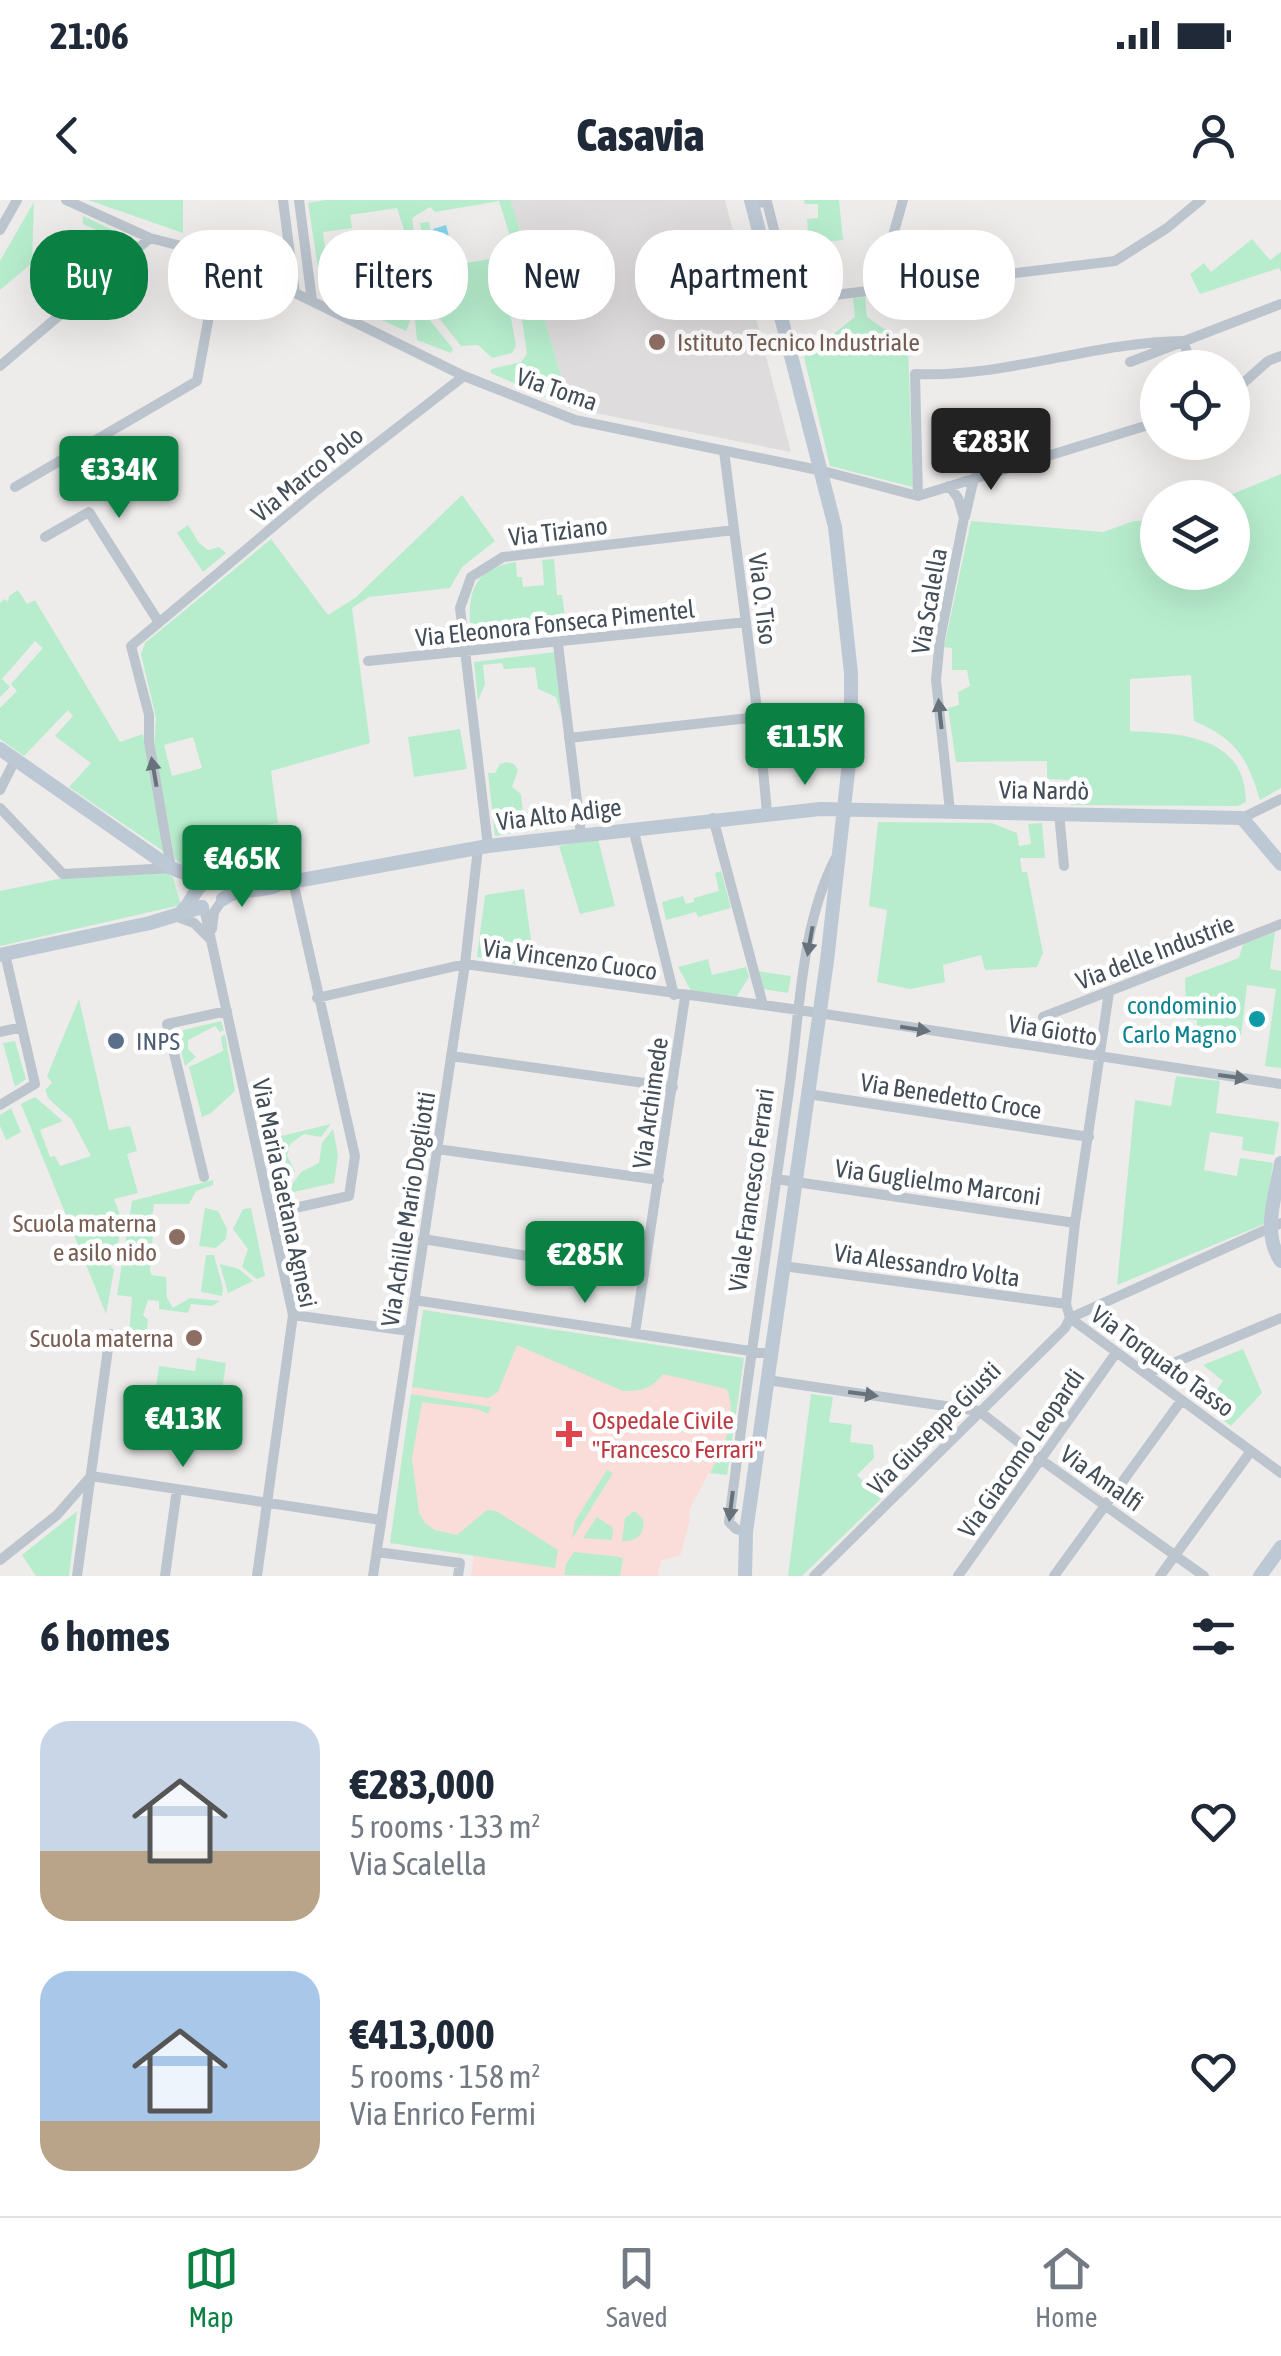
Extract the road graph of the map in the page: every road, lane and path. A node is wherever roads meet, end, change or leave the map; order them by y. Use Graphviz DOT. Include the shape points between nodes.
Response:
graph roads {
  1 [pos="17,200"];
  2 [pos="66,200"];
  3 [pos="283,200"];
  4 [pos="298,200"];
  5 [pos="902,200"];
  6 [pos="1201,200"];
  7 [pos="751,201"];
  8 [pos="0,230"];
  9 [pos="287,230"];
  10 [pos="759,230"];
  11 [pos="894,230"];
  12 [pos="150,238"];
  13 [pos="168,243"];
  14 [pos="1015,273"];
  15 [pos="298,294"];
  16 [pos="312,301"];
  17 [pos="1281,304"];
  18 [pos="208,320"];
  19 [pos="782,320"];
  20 [pos="1183,341"];
  21 [pos="1186,350"];
  22 [pos="1281,356"];
  23 [pos="1130,362"];
  24 [pos="0,366"];
  25 [pos="464,376"];
  26 [pos="1250,377"];
  27 [pos="1140,427"];
  28 [pos="724,451"];
  29 [pos="823,471"];
  30 [pos="974,478"];
  31 [pos="949,486"];
  32 [pos="15,487"];
  33 [pos="918,496"];
  34 [pos="964,518"];
  35 [pos="734,530"];
  36 [pos="45,537"];
  37 [pos="158,621"];
  38 [pos="746,622"];
  39 [pos="558,644"];
  40 [pos="465,654"];
  41 [pos="368,662"];
  42 [pos="758,716"];
  43 [pos="570,738"];
  44 [pos="0,749"];
  45 [pos="14,760"];
  46 [pos="0,790"];
  47 [pos="1281,799"];
  48 [pos="0,808"];
  49 [pos="845,809"];
  50 [pos="950,811"];
  51 [pos="767,812"];
  52 [pos="1058,813"];
  53 [pos="713,818"];
  54 [pos="1242,818"];
  55 [pos="10,820"];
  56 [pos="632,828"];
  57 [pos="0,830"];
  58 [pos="581,834"];
  59 [pos="483,847"];
  60 [pos="840,850"];
  61 [pos="1281,864"];
  62 [pos="1064,866"];
  63 [pos="174,870"];
  64 [pos="286,882"];
  65 [pos="203,894"];
  66 [pos="222,901"];
  67 [pos="175,916"];
  68 [pos="1281,924"];
  69 [pos="211,940"];
  70 [pos="2,955"];
  71 [pos="465,964"];
  72 [pos="1110,992"];
  73 [pos="679,996"];
  74 [pos="317,998"];
  75 [pos="763,1006"];
  76 [pos="799,1010"];
  77 [pos="228,1011"];
  78 [pos="819,1014"];
  79 [pos="1043,1016"];
  80 [pos="22,1027"];
  81 [pos="0,1032"];
  82 [pos="451,1056"];
  83 [pos="1100,1058"];
  84 [pos="1281,1084"];
  85 [pos="674,1087"];
  86 [pos="808,1094"];
  87 [pos="0,1105"];
  88 [pos="1089,1137"];
  89 [pos="437,1150"];
  90 [pos="1281,1163"];
  91 [pos="204,1177"];
  92 [pos="776,1178"];
  93 [pos="659,1180"];
  94 [pos="795,1182"];
  95 [pos="272,1214"];
  96 [pos="1076,1223"];
  97 [pos="1275,1226"];
  98 [pos="423,1240"];
  99 [pos="1281,1261"];
  100 [pos="783,1266"];
  101 [pos="644,1275"];
  102 [pos="414,1300"];
  103 [pos="1066,1304"];
  104 [pos="293,1316"];
  105 [pos="1070,1318"];
  106 [pos="1281,1318"];
  107 [pos="409,1331"];
  108 [pos="635,1333"];
  109 [pos="110,1334"];
  110 [pos="751,1352"];
  111 [pos="1116,1352"];
  112 [pos="770,1354"];
  113 [pos="1147,1374"];
  114 [pos="767,1380"];
  115 [pos="1181,1401"];
  116 [pos="979,1411"];
  117 [pos="1251,1450"];
  118 [pos="1040,1459"];
  119 [pos="1281,1473"];
  120 [pos="91,1476"];
  121 [pos="177,1490"];
  122 [pos="268,1504"];
  123 [pos="1105,1505"];
  124 [pos="382,1520"];
  125 [pos="746,1532"];
  126 [pos="1281,1547"];
  127 [pos="377,1552"];
  128 [pos="1176,1554"];
  129 [pos="0,1560"];
  130 [pos="77,1576"];
  131 [pos="165,1576"];
  132 [pos="257,1576"];
  133 [pos="374,1576"];
  134 [pos="458,1576"];
  135 [pos="745,1576"];
  136 [pos="814,1576"];
  137 [pos="958,1576"];
  138 [pos="1054,1576"];
  139 [pos="1160,1576"];
  140 [pos="1204,1576"];
  141 [pos="1260,1576"];
  1 -- 8 [label="street"];
  2 -- 12 [label="street, Via Toma"];
  3 -- 9 [label="street"];
  4 -- 16 [label="street"];
  5 -- 11 [label="street"];
  6 -- 14 [label="street" via="1115,261"];
  7 -- 10 [label="street, Viale Francesco Ferrari"];
  12 -- 13 [label="street, Via Toma"];
  12 -- 24 [label="street"];
  15 -- 16 [label="street, Via Toma"];
  16 -- 25 [label="street, Via Toma"];
  17 -- 20 [label="street"];
  18 -- 32 [label="street" via="197,381"];
  19 -- 29 [label="street, Viale Francesco Ferrari"];
  20 -- 21 [label="street"];
  20 -- 23 [label="street"];
  20 -- 33 [label="street" via="915,374"];
  22 -- 26 [label="street"];
  25 -- 28 [label="street, Via Toma" via="575,420"];
  25 -- 37 [label="street, Via Marco Polo"];
  27 -- 30 [label="street"];
  28 -- 29 [label="street, Via Toma"];
  28 -- 35 [label="street, Via O. Tiso"];
  29 -- 33 [label="street, Via Toma"];
  29 -- 49 [label="street, Viale Francesco Ferrari" via="851,673"];
  30 -- 31 [label="street"];
  30 -- 34 [label="street, Via Scalella"];
  31 -- 33 [label="street"];
  31 -- 34 [label="street, Via Scalella"];
  50 -- 34 [label="street, Via Scalella, one-way" via="936,680"];
  35 -- 38 [label="street, Via O. Tiso"];
  35 -- 40 [label="street, Via Tiziano" via="503,557 470,577 464,591"];
  36 -- 37 [label="street" via="89,512"];
  63 -- 37 [label="street, Via Marco Polo, one-way" via="131,646"];
  38 -- 39 [label="street, Via Eleonora Fonseca Pimentel"];
  38 -- 42 [label="street, Via O. Tiso"];
  39 -- 40 [label="street, Via Eleonora Fonseca Pimentel"];
  39 -- 43 [label="street"];
  40 -- 41 [label="street, Via Eleonora Fonseca Pimentel"];
  40 -- 59 [label="street, Via Tiziano"];
  42 -- 43 [label="street"];
  42 -- 51 [label="street, Via O. Tiso"];
  43 -- 58 [label="street"];
  44 -- 45 [label="street"];
  45 -- 46 [label="street"];
  45 -- 63 [label="street"];
  47 -- 54 [label="street"];
  48 -- 55 [label="street"];
  49 -- 50 [label="street, Via Nardò"];
  49 -- 51 [label="street, Via Alto Adige"];
  49 -- 60 [label="street, Viale Francesco Ferrari"];
  50 -- 52 [label="street, Via Nardò"];
  51 -- 53 [label="street, Via Alto Adige"];
  52 -- 54 [label="street, Via Nardò"];
  52 -- 62 [label="street"];
  53 -- 56 [label="street, Via Alto Adige"];
  53 -- 75 [label="street"];
  54 -- 61 [label="street"];
  55 -- 57 [label="street"];
  55 -- 63 [label="street" via="62,874"];
  56 -- 58 [label="street, Via Alto Adige"];
  56 -- 73 [label="street"];
  58 -- 59 [label="street, Via Alto Adige"];
  59 -- 64 [label="street, Via Alto Adige"];
  59 -- 71 [label="street, Via Achille Mario Dogliotti"];
  60 -- 76 [label="street, Viale Francesco Ferrari, one-way" via="820,889"];
  60 -- 78 [label="street, Viale Francesco Ferrari"];
  63 -- 65 [label="street"];
  64 -- 65 [label="street, Via Alto Adige"];
  64 -- 66 [label="street, Via Alto Adige" via="231,892"];
  64 -- 74 [label="street"];
  65 -- 66 [label="street, Via Alto Adige" via="214,908"];
  65 -- 67 [label="street, Via Alto Adige"];
  65 -- 69 [label="street, Via Maria Gaetana Agnesi"];
  66 -- 69 [label="street, Via Maria Gaetana Agnesi"];
  67 -- 69 [label="street"];
  67 -- 70 [label="street, Via Alto Adige"];
  68 -- 72 [label="street, Via delle Industrie"];
  69 -- 77 [label="street, Via Maria Gaetana Agnesi"];
  70 -- 80 [label="street"];
  71 -- 73 [label="street, Via Vincenzo Cuoco"];
  71 -- 74 [label="street, Via Vincenzo Cuoco"];
  71 -- 82 [label="street, Via Achille Mario Dogliotti"];
  72 -- 79 [label="street, Via delle Industrie"];
  72 -- 83 [label="street"];
  73 -- 75 [label="street, Via Vincenzo Cuoco"];
  73 -- 85 [label="street, Via Archimede"];
  74 -- 95 [label="street" via="355,1156 350,1196"];
  75 -- 76 [label="street, Via Vincenzo Cuoco"];
  76 -- 78 [label="street, Via Vincenzo Cuoco"];
  76 -- 92 [label="street, Viale Francesco Ferrari"];
  77 -- 91 [label="street" via="168,1024"];
  77 -- 95 [label="street, Via Maria Gaetana Agnesi"];
  78 -- 83 [label="street, Via Giotto, one-way"];
  78 -- 86 [label="street, Viale Francesco Ferrari"];
  80 -- 81 [label="street"];
  80 -- 87 [label="street" via="35,1084"];
  82 -- 85 [label="street"];
  82 -- 89 [label="street, Via Achille Mario Dogliotti"];
  83 -- 84 [label="street, Via Giotto, one-way"];
  83 -- 88 [label="street"];
  85 -- 93 [label="street, Via Archimede"];
  86 -- 88 [label="street, Via Benedetto Croce"];
  86 -- 94 [label="street, Viale Francesco Ferrari"];
  88 -- 96 [label="street"];
  89 -- 93 [label="street"];
  89 -- 98 [label="street, Via Achille Mario Dogliotti"];
  90 -- 97 [label="street"];
  92 -- 94 [label="street, Via Guglielmo Marconi"];
  92 -- 110 [label="street, Viale Francesco Ferrari"];
  93 -- 101 [label="street, Via Archimede"];
  94 -- 96 [label="street, Via Guglielmo Marconi"];
  94 -- 100 [label="street, Viale Francesco Ferrari"];
  95 -- 104 [label="street, Via Maria Gaetana Agnesi"];
  96 -- 103 [label="street"];
  97 -- 99 [label="street" via="1274,1252"];
  97 -- 105 [label="street"];
  98 -- 101 [label="street"];
  98 -- 102 [label="street, Via Achille Mario Dogliotti"];
  100 -- 103 [label="street, Via Alessandro Volta"];
  100 -- 112 [label="street, Viale Francesco Ferrari"];
  101 -- 108 [label="street, Via Archimede"];
  102 -- 107 [label="street, Via Achille Mario Dogliotti"];
  102 -- 108 [label="street"];
  103 -- 105 [label="street"];
  104 -- 107 [label="street"];
  104 -- 122 [label="street, Via Maria Gaetana Agnesi"];
  105 -- 111 [label="street, Via Torquato Tasso"];
  105 -- 116 [label="street, Via Giuseppe Giusti"];
  106 -- 113 [label="street"];
  107 -- 124 [label="street, Via Achille Mario Dogliotti"];
  108 -- 110 [label="street"];
  109 -- 120 [label="street"];
  110 -- 112 [label="street"];
  110 -- 125 [label="street, Viale Francesco Ferrari, one-way" via="729,1522"];
  111 -- 113 [label="street, Via Torquato Tasso"];
  111 -- 118 [label="street, Via Giacomo Leopardi"];
  112 -- 114 [label="street, Viale Francesco Ferrari"];
  113 -- 115 [label="street, Via Torquato Tasso"];
  114 -- 116 [label="street, one-way"];
  114 -- 125 [label="street, Viale Francesco Ferrari"];
  115 -- 117 [label="street, Via Torquato Tasso"];
  115 -- 123 [label="street"];
  116 -- 118 [label="street, Via Amalfi"];
  116 -- 136 [label="street, Via Giuseppe Giusti"];
  117 -- 119 [label="street, Via Torquato Tasso"];
  117 -- 128 [label="street"];
  118 -- 123 [label="street, Via Amalfi"];
  118 -- 137 [label="street, Via Giacomo Leopardi"];
  120 -- 121 [label="street"];
  120 -- 129 [label="street" via="57,1515"];
  120 -- 130 [label="street"];
  121 -- 122 [label="street"];
  121 -- 131 [label="street"];
  122 -- 124 [label="street"];
  122 -- 132 [label="street, Via Maria Gaetana Agnesi"];
  123 -- 128 [label="street, Via Amalfi"];
  123 -- 138 [label="street"];
  124 -- 127 [label="street, Via Achille Mario Dogliotti"];
  125 -- 135 [label="street, Viale Francesco Ferrari"];
  126 -- 141 [label="street"];
  127 -- 133 [label="street, Via Achille Mario Dogliotti"];
  127 -- 134 [label="street" via="460,1563"];
  128 -- 139 [label="street"];
  128 -- 140 [label="street, Via Amalfi"];
}
